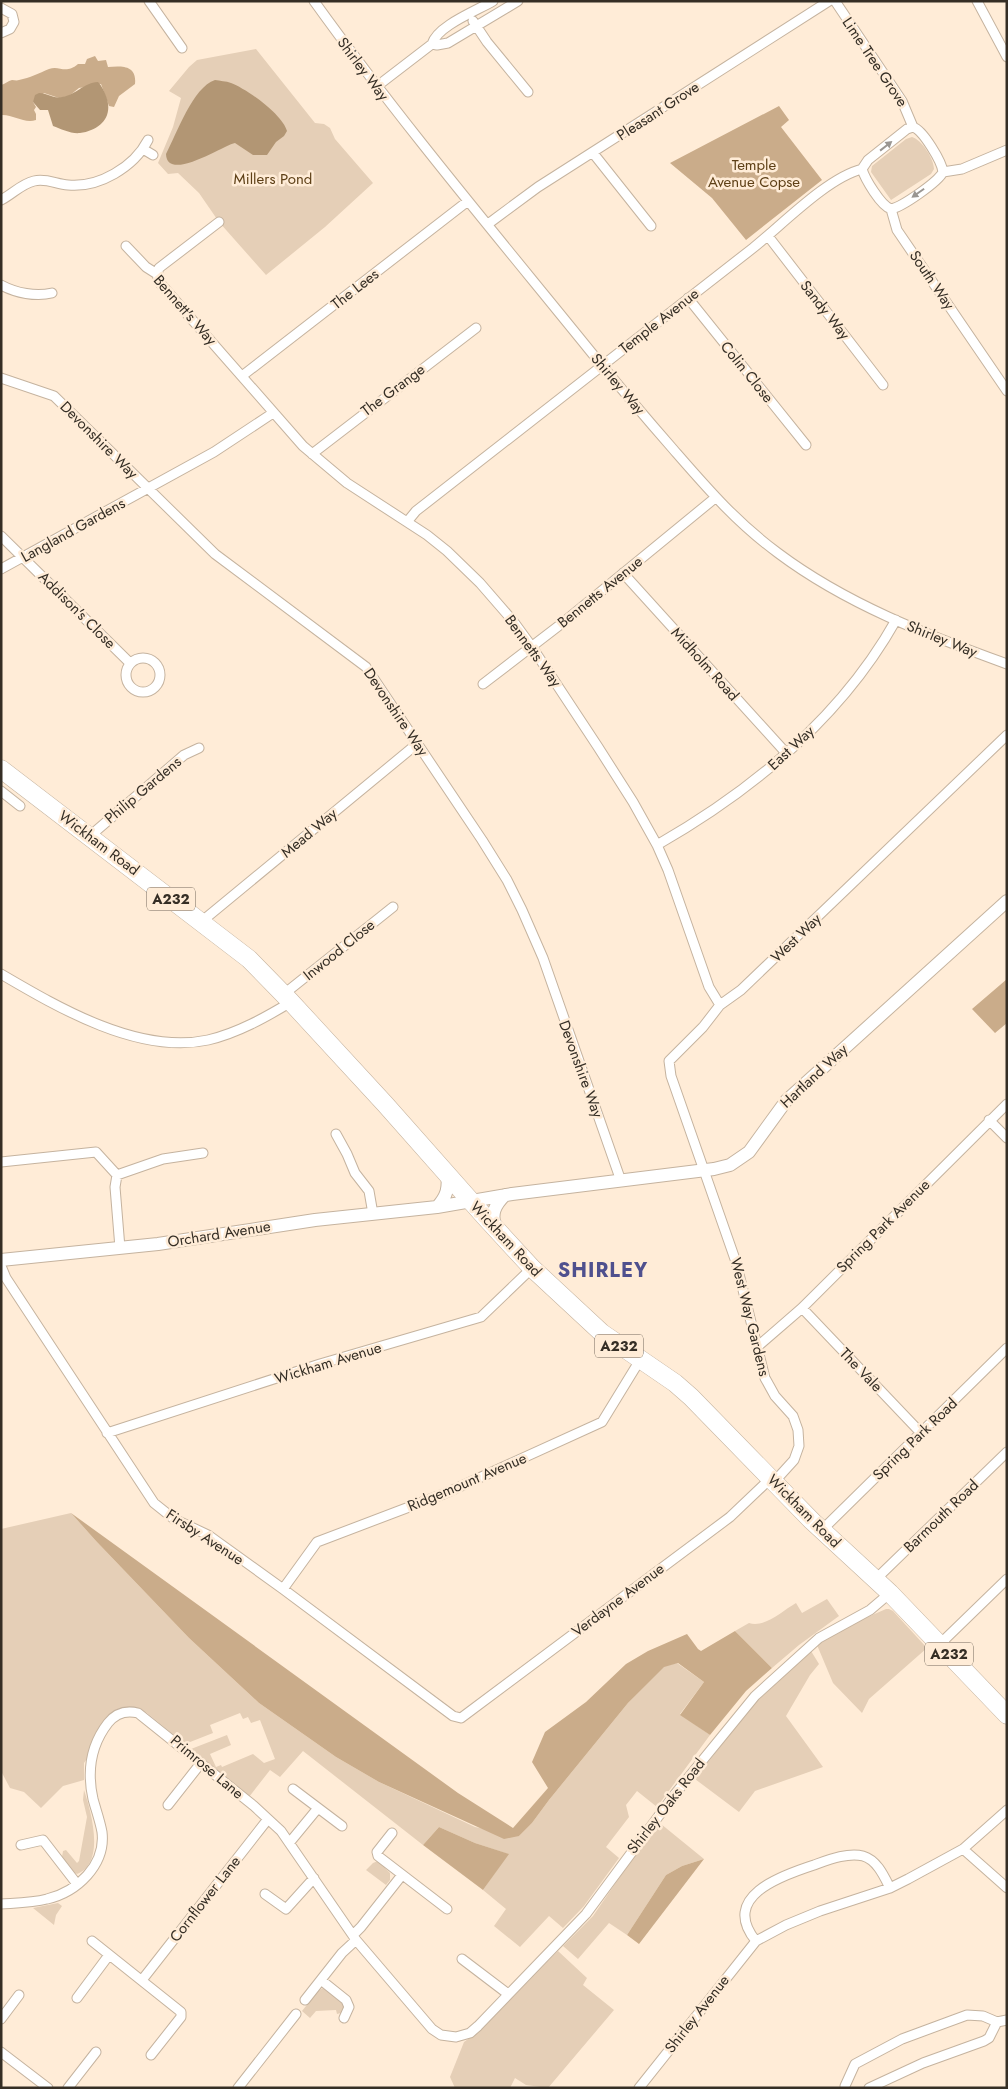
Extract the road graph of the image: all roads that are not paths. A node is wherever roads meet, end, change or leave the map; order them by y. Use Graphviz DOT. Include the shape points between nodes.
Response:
graph roads {
  1 [pos="149,1"];
  2 [pos="314,1"];
  3 [pos="493,1"];
  4 [pos="518,1"];
  5 [pos="830,1"];
  6 [pos="835,1"];
  7 [pos="977,1"];
  8 [pos="1,8"];
  9 [pos="470,14"];
  10 [pos="476,26"];
  11 [pos="1,33"];
  12 [pos="432,44"];
  13 [pos="182,48"];
  14 [pos="1007,57"];
  15 [pos="376,86"];
  16 [pos="528,92"];
  17 [pos="913,127"];
  18 [pos="1007,150"];
  19 [pos="593,153"];
  20 [pos="153,154"];
  21 [pos="862,169"];
  22 [pos="942,172"];
  23 [pos="1,200"];
  24 [pos="468,201"];
  25 [pos="891,209"];
  26 [pos="219,222"];
  27 [pos="488,224"];
  28 [pos="651,226"];
  29 [pos="768,236"];
  30 [pos="126,246"];
  31 [pos="156,274"];
  32 [pos="1,284"];
  33 [pos="52,293"];
  34 [pos="688,298"];
  35 [pos="476,328"];
  36 [pos="602,366"];
  37 [pos="242,376"];
  38 [pos="1,378"];
  39 [pos="882,385"];
  40 [pos="1007,391"];
  41 [pos="273,413"];
  42 [pos="806,445"];
  43 [pos="312,454"];
  44 [pos="148,489"];
  45 [pos="715,498"];
  46 [pos="407,522"];
  47 [pos="1,536"];
  48 [pos="24,557"];
  49 [pos="1,569"];
  50 [pos="623,574"];
  51 [pos="896,620"];
  52 [pos="532,647"];
  53 [pos="130,663"];
  54 [pos="1007,664"];
  55 [pos="482,684"];
  56 [pos="1007,735"];
  57 [pos="418,743"];
  58 [pos="199,748"];
  59 [pos="787,754"];
  60 [pos="1,768"];
  61 [pos="1,791"];
  62 [pos="20,806"];
  63 [pos="90,836"];
  64 [pos="657,844"];
  65 [pos="1007,901"];
  66 [pos="393,907"];
  67 [pos="201,922"];
  68 [pos="1,974"];
  69 [pos="288,998"];
  70 [pos="720,1005"];
  71 [pos="1007,1104"];
  72 [pos="989,1120"];
  73 [pos="336,1134"];
  74 [pos="1007,1138"];
  75 [pos="203,1153"];
  76 [pos="1,1162"];
  77 [pos="703,1170"];
  78 [pos="117,1174"];
  79 [pos="447,1174"];
  80 [pos="621,1181"];
  81 [pos="505,1195"];
  82 [pos="470,1201"];
  83 [pos="437,1207"];
  84 [pos="373,1214"];
  85 [pos="497,1231"];
  86 [pos="120,1248"];
  87 [pos="1,1260"];
  88 [pos="1,1266"];
  89 [pos="532,1268"];
  90 [pos="802,1308"];
  91 [pos="757,1347"];
  92 [pos="1007,1348"];
  93 [pos="640,1360"];
  94 [pos="107,1433"];
  95 [pos="921,1433"];
  96 [pos="1007,1452"];
  97 [pos="773,1480"];
  98 [pos="822,1530"];
  99 [pos="876,1579"];
  100 [pos="1007,1579"];
  101 [pos="283,1589"];
  102 [pos="890,1593"];
  103 [pos="940,1644"];
  104 [pos="1007,1715"];
  105 [pos="461,1718"];
  106 [pos="201,1763"];
  107 [pos="293,1789"];
  108 [pos="168,1804"];
  109 [pos="318,1808"];
  110 [pos="1007,1810"];
  111 [pos="268,1818"];
  112 [pos="342,1826"];
  113 [pos="392,1833"];
  114 [pos="290,1842"];
  115 [pos="20,1844"];
  116 [pos="963,1849"];
  117 [pos="402,1875"];
  118 [pos="314,1878"];
  119 [pos="77,1884"];
  120 [pos="890,1888"];
  121 [pos="1007,1888"];
  122 [pos="265,1894"];
  123 [pos="1,1904"];
  124 [pos="447,1909"];
  125 [pos="354,1938"];
  126 [pos="92,1941"];
  127 [pos="756,1941"];
  128 [pos="109,1955"];
  129 [pos="462,1959"];
  130 [pos="142,1980"];
  131 [pos="321,1980"];
  132 [pos="508,1994"];
  133 [pos="19,1995"];
  134 [pos="77,1998"];
  135 [pos="305,2000"];
  136 [pos="296,2014"];
  137 [pos="344,2018"];
  138 [pos="1,2019"];
  139 [pos="1002,2021"];
  140 [pos="459,2037"];
  141 [pos="1,2052"];
  142 [pos="96,2052"];
  143 [pos="151,2055"];
  144 [pos="846,2087"];
  145 [pos="48,2088"];
  146 [pos="68,2088"];
  147 [pos="238,2088"];
  148 [pos="639,2088"];
  149 [pos="869,2088"];
  1 -- 13 [label="street"];
  2 -- 15 [label="street, Shirley Way"];
  3 -- 9 [label="street"];
  4 -- 10 [label="street"];
  5 -- 19 [label="street, Pleasant Grove"];
  6 -- 17 [label="street, Lime Tree Grove" via="902,101"];
  7 -- 14 [label="street"];
  8 -- 11 [label="street" via="12,14 14,22 10,29"];
  9 -- 10 [label="street"];
  9 -- 12 [label="street" via="442,30"];
  10 -- 12 [label="street" via="448,43"];
  10 -- 16 [label="street"];
  12 -- 15 [label="street"];
  15 -- 24 [label="street, Shirley Way"];
  21 -- 17 [label="street, Temple Avenue, one-way" via="868,160"];
  17 -- 22 [label="street, Lime Tree Grove" via="920,130 941,162"];
  18 -- 22 [label="street" via="962,169"];
  19 -- 27 [label="street, Pleasant Grove" via="533,190"];
  19 -- 28 [label="street"];
  20 -- 23 [label="street" via="145,144 122,167 98,181 72,186 34,181 22,185"];
  21 -- 25 [label="street, South Way" via="883,205"];
  21 -- 29 [label="street, Temple Avenue" via="838,179"];
  22 -- 25 [label="street, one-way" via="937,180"];
  24 -- 27 [label="street, Shirley Way"];
  24 -- 37 [label="street, The Lees"];
  25 -- 40 [label="street, South Way" via="897,230"];
  26 -- 31 [label="street" via="159,268"];
  27 -- 36 [label="street, Shirley Way"];
  29 -- 34 [label="street, Temple Avenue"];
  29 -- 39 [label="street, Sandy Way"];
  30 -- 31 [label="street, Bennett's Way"];
  31 -- 37 [label="street, Bennett's Way" via="159,282"];
  32 -- 33 [label="street" via="39,295"];
  34 -- 36 [label="street, Temple Avenue"];
  34 -- 42 [label="street, Colin Close"];
  35 -- 43 [label="street, The Grange"];
  36 -- 45 [label="street, Shirley Way"];
  36 -- 46 [label="street, Temple Avenue" via="416,511"];
  37 -- 41 [label="street, Bennetts Way"];
  38 -- 44 [label="street, Devonshire Way" via="54,396"];
  41 -- 43 [label="street, Bennetts Way"];
  41 -- 44 [label="street, Langland Gardens" via="217,450"];
  43 -- 46 [label="street, Bennetts Way" via="347,483"];
  44 -- 48 [label="street, Langland Gardens"];
  44 -- 57 [label="street, Devonshire Way" via="215,554 362,663"];
  45 -- 50 [label="street, Bennetts Avenue"];
  45 -- 51 [label="street, Shirley Way" via="761,540 808,575"];
  46 -- 52 [label="street, Bennetts Way" via="447,551 480,583"];
  47 -- 48 [label="street, Addison's Close"];
  48 -- 49 [label="street, Langland Gardens"];
  48 -- 53 [label="street, Addison's Close"];
  50 -- 52 [label="street, Bennetts Avenue"];
  50 -- 59 [label="street, Midholm Road"];
  51 -- 54 [label="street, Shirley Way"];
  51 -- 59 [label="street, East Way" via="850,686"];
  52 -- 55 [label="street, Bennetts Avenue"];
  52 -- 64 [label="street, Bennetts Way"];
  56 -- 70 [label="street, West Way" via="742,990"];
  57 -- 67 [label="street, Mead Way"];
  57 -- 80 [label="street, Devonshire Way" via="503,873 522,910 543,958"];
  58 -- 63 [label="street, Philip Gardens" via="184,755"];
  59 -- 64 [label="street, East Way" via="740,793"];
  60 -- 63 [label="highway, Wickham Road / A232"];
  61 -- 62 [label="street"];
  63 -- 67 [label="highway, Wickham Road / A232"];
  64 -- 70 [label="street, Bennetts Way" via="709,988"];
  65 -- 77 [label="street, Hartland Way" via="786,1101 749,1152 730,1165"];
  66 -- 69 [label="street, Inwood Close"];
  67 -- 69 [label="highway, Wickham Road / A232" via="249,959"];
  68 -- 69 [label="street, Inwood Close" via="45,1000 100,1026 171,1042 199,1041 225,1035"];
  69 -- 79 [label="highway, Wickham Road / A232"];
  70 -- 77 [label="street, West Way" via="711,1019 668,1064"];
  71 -- 72 [label="street, Spring Park Avenue"];
  72 -- 74 [label="street"];
  72 -- 90 [label="street, Spring Park Avenue"];
  73 -- 84 [label="street" via="355,1173 369,1191"];
  75 -- 78 [label="street" via="163,1159"];
  76 -- 78 [label="street" via="96,1152"];
  77 -- 80 [label="street, Hartland Way"];
  77 -- 91 [label="street, West Way Gardens" via="736,1262"];
  78 -- 86 [label="street" via="115,1187"];
  79 -- 82 [label="highway, Wickham Road / A232"];
  79 -- 83 [label="street" via="447,1193"];
  80 -- 81 [label="street, Hartland Way"];
  81 -- 82 [label="street, Hartland Way"];
  81 -- 85 [label="street" via="494,1209"];
  82 -- 83 [label="street, Orchard Avenue"];
  82 -- 85 [label="highway, Wickham Road / A232"];
  83 -- 84 [label="street, Orchard Avenue"];
  84 -- 86 [label="street, Orchard Avenue"];
  85 -- 89 [label="highway, Wickham Road / A232"];
  86 -- 87 [label="street, Orchard Avenue"];
  88 -- 94 [label="street, Firsby Avenue"];
  89 -- 93 [label="highway, Wickham Road / A232" via="596,1328"];
  89 -- 94 [label="street, Wickham Avenue" via="481,1317 320,1364"];
  90 -- 91 [label="street, Spring Park Avenue"];
  90 -- 95 [label="street, The Vale"];
  91 -- 97 [label="street, West Way Gardens" via="768,1385 792,1416 799,1438 794,1460"];
  92 -- 95 [label="street, Spring Park Road"];
  93 -- 97 [label="highway, Wickham Road / A232" via="691,1397"];
  93 -- 101 [label="street, Ridgemount Avenue" via="602,1422 446,1493 317,1542"];
  94 -- 101 [label="street, Firsby Avenue" via="154,1503 174,1519 208,1535"];
  95 -- 98 [label="street, Spring Park Road"];
  96 -- 99 [label="street, Barmouth Road"];
  97 -- 98 [label="highway, Wickham Road / A232"];
  97 -- 105 [label="street, Verdayne Avenue" via="730,1517"];
  98 -- 99 [label="highway, Wickham Road / A232"];
  99 -- 102 [label="highway, Wickham Road / A232"];
  100 -- 103 [label="street"];
  101 -- 105 [label="street, Firsby Avenue" via="453,1716"];
  102 -- 103 [label="highway, Wickham Road / A232"];
  102 -- 132 [label="street, Shirley Oaks Road" via="870,1610 819,1638 755,1696 675,1794 586,1914"];
  103 -- 104 [label="highway, Wickham Road / A232"];
  106 -- 108 [label="street"];
  106 -- 111 [label="street, Primrose Lane"];
  106 -- 119 [label="street, Primrose Lane" via="141,1714 126,1711 111,1720 95,1747 90,1773 102,1832 101,1846 93,1868"];
  107 -- 109 [label="street"];
  109 -- 112 [label="street"];
  109 -- 114 [label="street"];
  110 -- 116 [label="street, Shirley Avenue"];
  111 -- 114 [label="street, Primrose Lane"];
  111 -- 130 [label="street, Cornflower Lane"];
  113 -- 117 [label="street" via="377,1854"];
  114 -- 118 [label="street, Primrose Lane"];
  115 -- 119 [label="street" via="44,1840"];
  116 -- 120 [label="street, Shirley Avenue"];
  116 -- 121 [label="street"];
  117 -- 124 [label="street"];
  117 -- 125 [label="street"];
  118 -- 122 [label="street" via="286,1909"];
  118 -- 125 [label="street, Primrose Lane"];
  119 -- 123 [label="street, Primrose Lane" via="45,1900"];
  120 -- 127 [label="street, Shirley Avenue" via="820,1911"];
  120 -- 127 [label="street" via="879,1868 862,1856 830,1860 785,1875 762,1887 749,1900 745,1923"];
  125 -- 131 [label="street"];
  125 -- 140 [label="street, Primrose Lane" via="432,2029 446,2036"];
  126 -- 128 [label="street"];
  127 -- 148 [label="street, Shirley Avenue"];
  128 -- 130 [label="street"];
  128 -- 134 [label="street"];
  129 -- 132 [label="street"];
  130 -- 143 [label="street" via="182,2013"];
  131 -- 135 [label="street"];
  131 -- 137 [label="street" via="346,2000 349,2007"];
  132 -- 140 [label="street, Shirley Oaks Road" via="473,2030"];
  133 -- 138 [label="street"];
  136 -- 147 [label="street"];
  139 -- 144 [label="street" via="967,2016 902,2039 855,2064"];
  139 -- 149 [label="street" via="984,2042 923,2063"];
  141 -- 145 [label="street"];
  142 -- 146 [label="street"];
}
